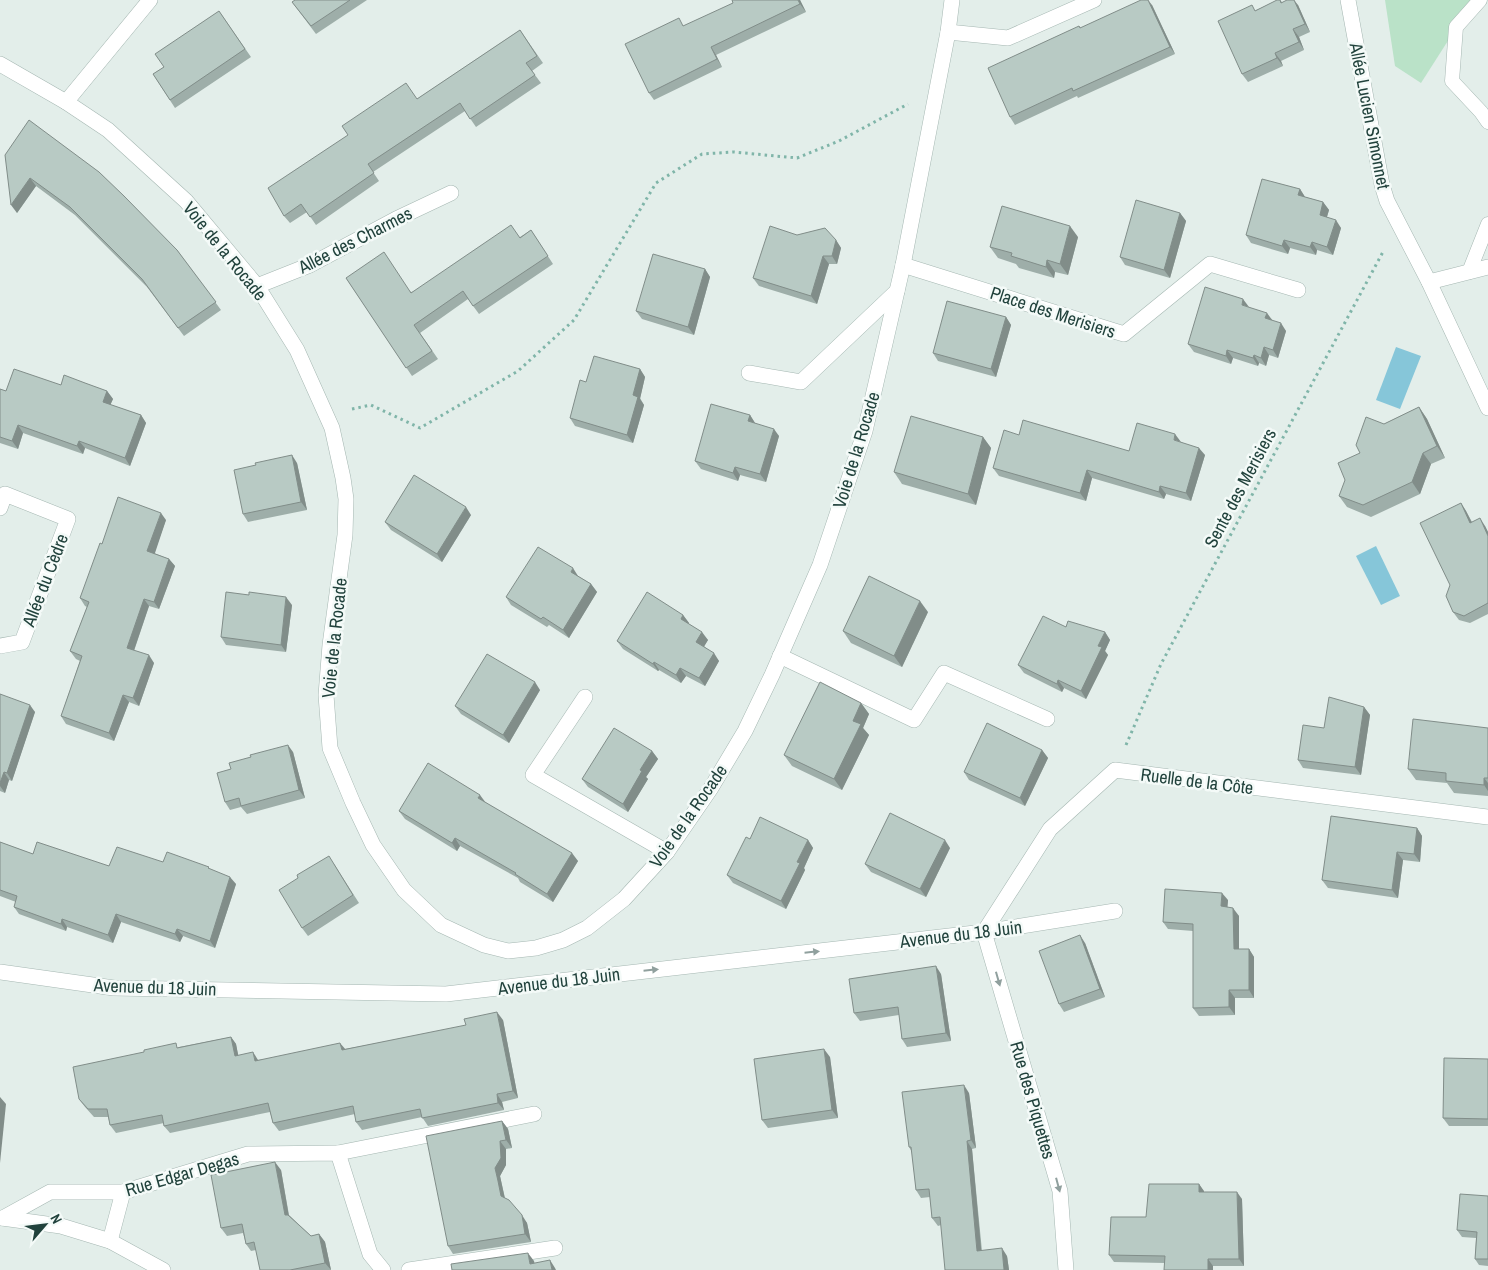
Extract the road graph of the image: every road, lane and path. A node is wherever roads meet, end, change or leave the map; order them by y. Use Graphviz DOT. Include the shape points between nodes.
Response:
graph roads {
  1 [pos="150,0"];
  2 [pos="952,0"];
  3 [pos="1094,0"];
  4 [pos="1348,0"];
  5 [pos="1480,0"];
  6 [pos="948,32"];
  7 [pos="0,64"];
  8 [pos="937,88"];
  9 [pos="66,102"];
  10 [pos="1488,122"];
  11 [pos="451,193"];
  12 [pos="1399,223"];
  13 [pos="1488,224"];
  14 [pos="903,265"];
  15 [pos="1488,267"];
  16 [pos="1469,272"];
  17 [pos="1429,282"];
  18 [pos="257,286"];
  19 [pos="1298,290"];
  20 [pos="897,292"];
  21 [pos="749,373"];
  22 [pos="1488,408"];
  23 [pos="328,417"];
  24 [pos="0,508"];
  25 [pos="0,646"];
  26 [pos="780,656"];
  27 [pos="585,697"];
  28 [pos="1047,720"];
  29 [pos="1115,770"];
  30 [pos="1488,817"];
  31 [pos="667,852"];
  32 [pos="1115,911"];
  33 [pos="984,932"];
  34 [pos="0,972"];
  35 [pos="534,1114"];
  36 [pos="338,1153"];
  37 [pos="123,1192"];
  38 [pos="2,1218"];
  39 [pos="110,1241"];
  40 [pos="555,1248"];
  41 [pos="162,1270"];
  42 [pos="384,1270"];
  43 [pos="409,1270"];
  44 [pos="1066,1270"];
  1 -- 9 [label="street"];
  2 -- 6 [label="street, Voie de la Rocade"];
  3 -- 6 [label="street" via="1008,38"];
  4 -- 12 [label="street, Allée Lucien Simonnet" via="1382,184"];
  5 -- 10 [label="lane" via="1456,27 1452,81"];
  6 -- 8 [label="street, Voie de la Rocade"];
  7 -- 9 [label="street, Voie de la Rocade"];
  8 -- 14 [label="street, Voie de la Rocade"];
  8 -- 23 [label="path" via="839,141 796,158 734,152 702,154 656,183 574,320 518,371 420,428 371,405"];
  9 -- 18 [label="street, Voie de la Rocade" via="108,130 186,201"];
  11 -- 18 [label="street, Allée des Charmes" via="310,265"];
  12 -- 17 [label="street, Allée Lucien Simonnet"];
  12 -- 29 [label="path, Sente des Merisiers" via="1161,664"];
  13 -- 16 [label="lane"];
  14 -- 19 [label="street, Place des Merisiers" via="1124,334 1210,264"];
  14 -- 20 [label="street, Voie de la Rocade"];
  15 -- 16 [label="street"];
  16 -- 17 [label="street"];
  17 -- 22 [label="street, Allée Lucien Simonnet"];
  18 -- 23 [label="street, Voie de la Rocade" via="297,350"];
  20 -- 21 [label="street" via="801,382"];
  20 -- 26 [label="street, Voie de la Rocade" via="865,431 820,565"];
  23 -- 31 [label="street, Voie de la Rocade" via="346,498 345,535 326,695 330,748 373,845 404,890 441,925 484,945 508,951 536,948 587,928 624,899"];
  24 -- 25 [label="street, Allée du Cèdre" via="5,494 68,519 22,642"];
  26 -- 28 [label="street" via="914,720 944,673"];
  26 -- 31 [label="street, Voie de la Rocade" via="745,731"];
  27 -- 31 [label="street" via="533,775"];
  29 -- 30 [label="street, Ruelle de la Côte"];
  29 -- 33 [label="street, Ruelle de la Côte" via="1050,829"];
  32 -- 33 [label="street, Avenue du 18 Juin"];
  34 -- 33 [label="street, Avenue du 18 Juin, one-way" via="114,988 446,994"];
  33 -- 44 [label="street, Rue des Piquettes, one-way" via="1060,1191"];
  35 -- 36 [label="street, Rue Edgar Degas"];
  36 -- 37 [label="street, Rue Edgar Degas" via="248,1154"];
  36 -- 42 [label="street" via="370,1254"];
  37 -- 38 [label="street, Rue Edgar Degas" via="50,1192"];
  37 -- 39 [label="street"];
  38 -- 39 [label="street" via="61,1226"];
  39 -- 41 [label="street"];
  40 -- 43 [label="street"];
}
